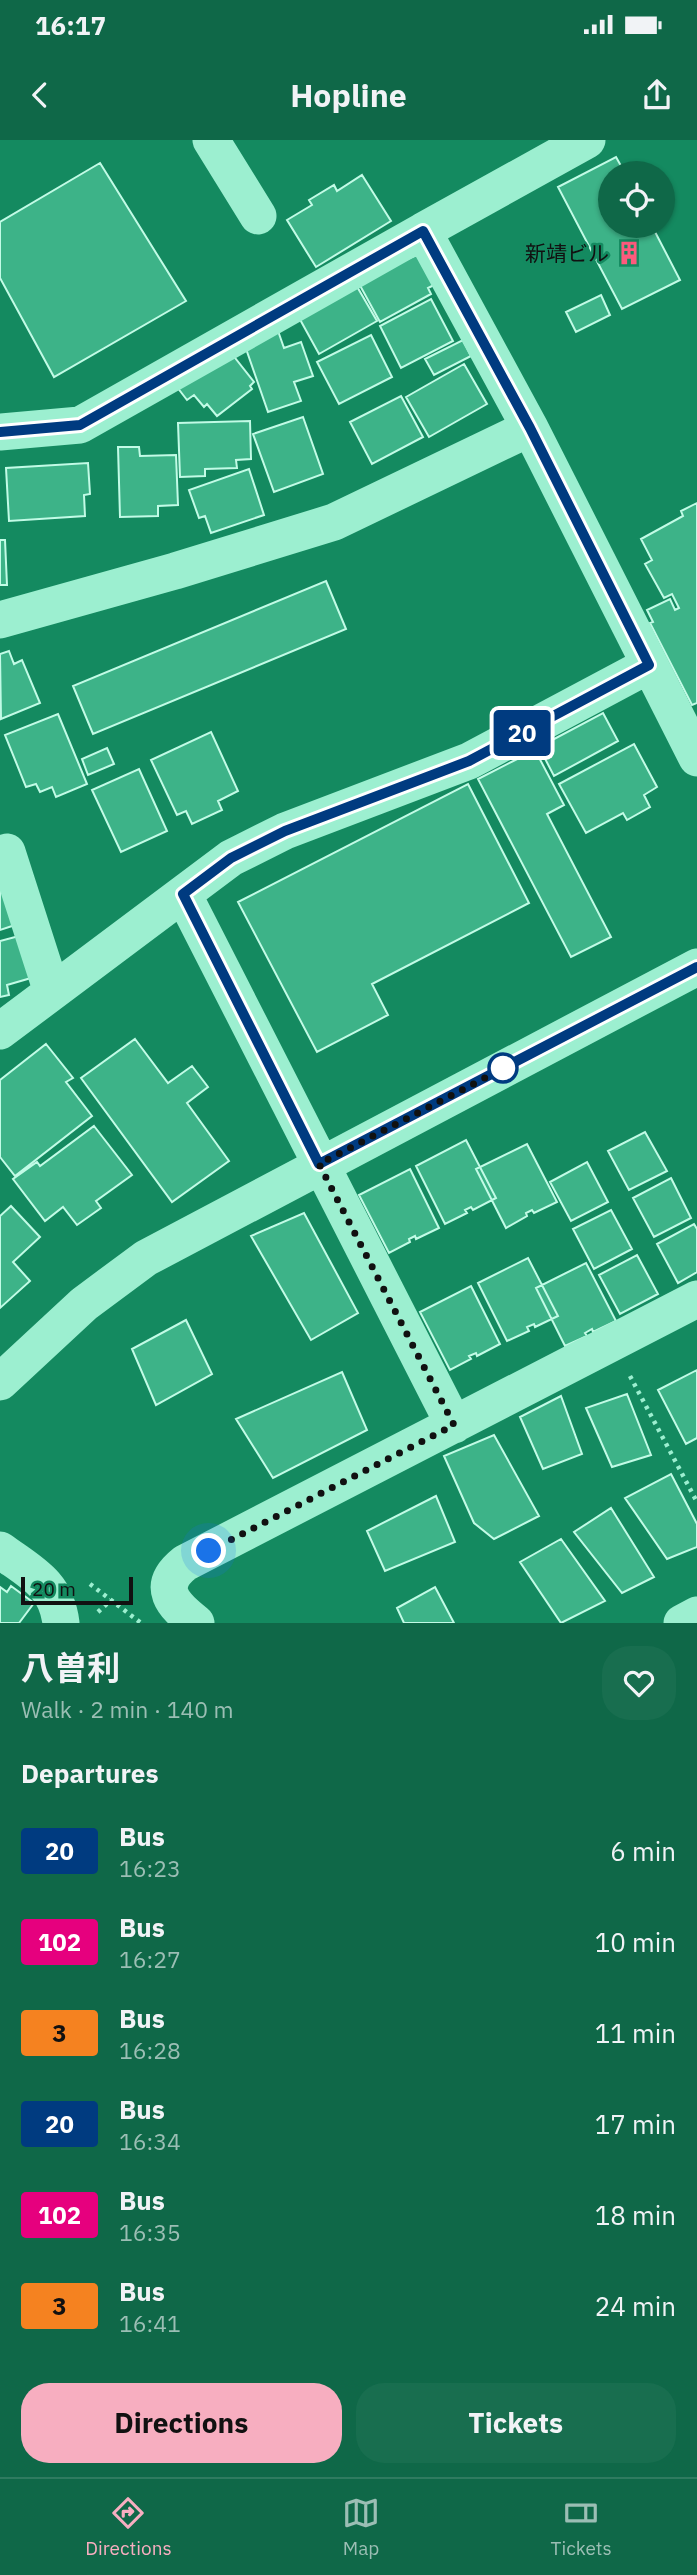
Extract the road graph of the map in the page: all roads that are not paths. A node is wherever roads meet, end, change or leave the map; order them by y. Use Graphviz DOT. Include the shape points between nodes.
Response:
graph roads {
  1 [pos="211,140"];
  2 [pos="587,140"];
  3 [pos="258,216"];
  4 [pos="423,231"];
  5 [pos="530,428"];
  6 [pos="0,432"];
  7 [pos="0,620"];
  8 [pos="649,665"];
  9 [pos="697,758"];
  10 [pos="7,852"];
  11 [pos="183,894"];
  12 [pos="697,967"];
  13 [pos="52,992"];
  14 [pos="0,1031"];
  15 [pos="319,1164"];
  16 [pos="697,1299"];
  17 [pos="0,1382"];
  18 [pos="454,1425"];
  19 [pos="0,1550"];
  20 [pos="697,1615"];
  21 [pos="61,1623"];
  22 [pos="196,1623"];
  23 [pos="682,1623"];
  1 -- 3 [label="street"];
  2 -- 4 [label="street"];
  4 -- 5 [label="street"];
  4 -- 6 [label="street" via="80,425"];
  5 -- 7 [label="street" via="334,522"];
  5 -- 8 [label="street"];
  8 -- 9 [label="street"];
  8 -- 11 [label="street" via="469,761 285,831 231,858"];
  10 -- 13 [label="street"];
  11 -- 13 [label="street"];
  11 -- 15 [label="street"];
  12 -- 15 [label="street"];
  13 -- 14 [label="street"];
  15 -- 17 [label="street" via="146,1258 84,1304"];
  15 -- 18 [label="street"];
  16 -- 18 [label="street"];
  18 -- 22 [label="street" via="185,1563 169,1583 170,1595 175,1607"];
  19 -- 21 [label="street" via="44,1582 55,1598"];
  20 -- 23 [label="street"];
}
